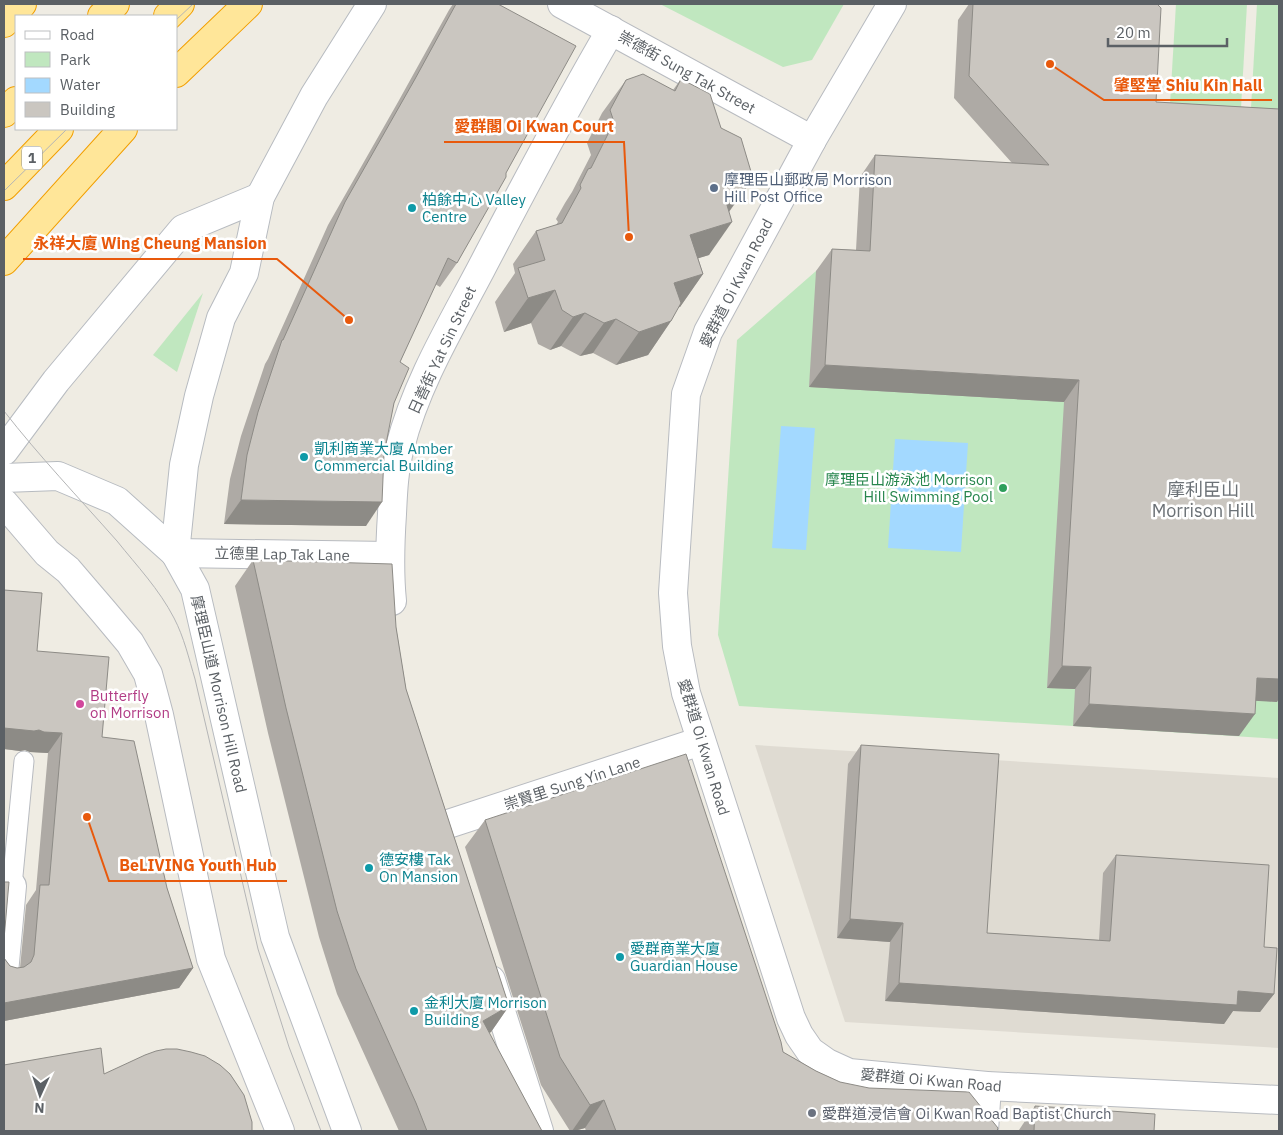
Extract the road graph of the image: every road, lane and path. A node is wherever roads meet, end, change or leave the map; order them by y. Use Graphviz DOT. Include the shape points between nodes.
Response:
graph roads {
  1 [pos="22,4"];
  2 [pos="109,4"];
  3 [pos="115,4"];
  4 [pos="180,4"];
  5 [pos="248,4"];
  6 [pos="372,4"];
  7 [pos="562,4"];
  8 [pos="892,4"];
  9 [pos="97,15"];
  10 [pos="103,15"];
  11 [pos="169,15"];
  12 [pos="4,23"];
  13 [pos="611,30"];
  14 [pos="178,71"];
  15 [pos="15,96"];
  16 [pos="15,102"];
  17 [pos="4,107"];
  18 [pos="4,113"];
  19 [pos="58,130"];
  20 [pos="122,130"];
  21 [pos="812,140"];
  22 [pos="4,186"];
  23 [pos="260,197"];
  24 [pos="4,261"];
  25 [pos="4,451"];
  26 [pos="4,478"];
  27 [pos="4,503"];
  28 [pos="175,553"];
  29 [pos="389,556"];
  30 [pos="393,620"];
  31 [pos="701,741"];
  32 [pos="24,761"];
  33 [pos="451,853"];
  34 [pos="8,885"];
  35 [pos="483,955"];
  36 [pos="4,973"];
  37 [pos="987,1086"];
  38 [pos="1279,1100"];
  39 [pos="280,1131"];
  40 [pos="347,1131"];
  41 [pos="539,1131"];
  42 [pos="984,1131"];
  1 -- 12 [label="highway"];
  2 -- 9 [label="street"];
  3 -- 10 [label="highway"];
  4 -- 11 [label="highway"];
  5 -- 14 [label="highway"];
  6 -- 23 [label="street" via="314,96"];
  7 -- 13 [label="street, 崇德街 Sung Tak Street"];
  8 -- 21 [label="street, 愛群道 Oi Kwan Road"];
  13 -- 21 [label="street, 崇德街 Sung Tak Street"];
  13 -- 29 [label="street, 日善街 Yat Sin Street" via="522,190 418,394 400,447 394,480"];
  15 -- 17 [label="street"];
  16 -- 18 [label="highway"];
  19 -- 22 [label="highway, 1"];
  20 -- 24 [label="highway"];
  21 -- 31 [label="street, 愛群道 Oi Kwan Road" via="708,332 686,394 673,593 677,646 686,693"];
  23 -- 25 [label="street" via="183,229 56,381"];
  23 -- 28 [label="street" via="244,273 221,318 199,396 184,465"];
  26 -- 28 [label="street, 摩理臣山道 Morrison Hill Road" via="58,476 118,501"];
  27 -- 39 [label="street" via="104,612 130,643 148,674 212,960"];
  28 -- 29 [label="street, 立德里 Lap Tak Lane"];
  28 -- 40 [label="street, 摩理臣山道 Morrison Hill Road" via="195,589 275,937"];
  29 -- 30 [label="street, 日善街 Yat Sin Street"];
  31 -- 33 [label="street, 崇賢里 Sung Yin Lane" via="439,816"];
  31 -- 37 [label="street, 愛群道 Oi Kwan Road" via="791,1018 810,1051 848,1073"];
  32 -- 34 [label="lane"];
  34 -- 36 [label="street"];
  35 -- 41 [label="street"];
  37 -- 38 [label="street, 愛群道 Oi Kwan Road"];
  37 -- 42 [label="street"];
}
